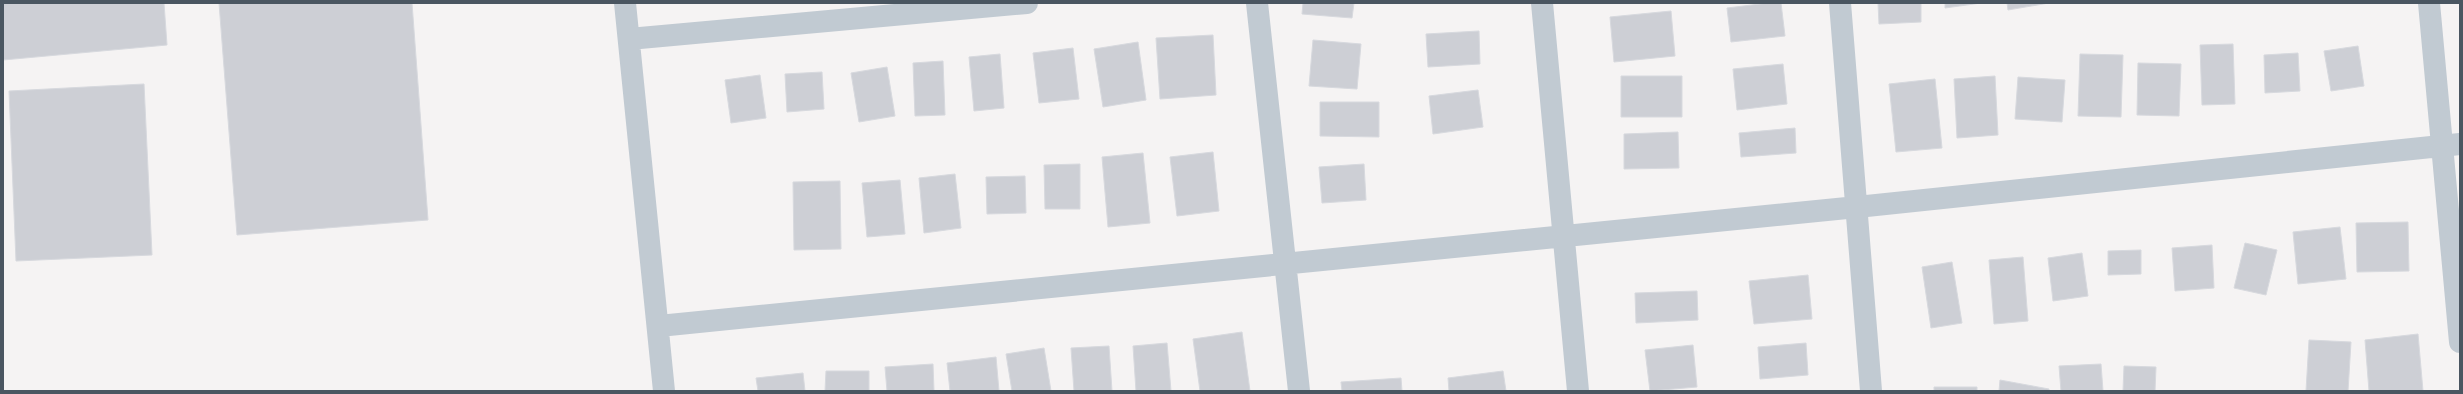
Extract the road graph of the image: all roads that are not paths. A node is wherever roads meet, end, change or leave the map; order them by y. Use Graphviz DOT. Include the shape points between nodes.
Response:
graph roads {
  1 [pos="625,3"];
  2 [pos="1027,3"];
  3 [pos="1257,3"];
  4 [pos="1542,3"];
  5 [pos="1840,3"];
  6 [pos="2429,3"];
  7 [pos="950,6"];
  8 [pos="629,39"];
  9 [pos="2451,145"];
  10 [pos="1857,207"];
  11 [pos="1564,235"];
  12 [pos="1286,263"];
  13 [pos="658,326"];
  14 [pos="2460,342"];
  15 [pos="664,391"];
  16 [pos="1299,391"];
  17 [pos="1578,391"];
  18 [pos="1871,391"];
  1 -- 8 [label="street"];
  2 -- 7 [label="street"];
  3 -- 12 [label="street"];
  4 -- 11 [label="street"];
  5 -- 10 [label="street"];
  6 -- 9 [label="street"];
  7 -- 8 [label="street"];
  8 -- 13 [label="street"];
  9 -- 10 [label="street"];
  9 -- 14 [label="street"];
  10 -- 11 [label="street"];
  10 -- 18 [label="street"];
  11 -- 12 [label="street"];
  11 -- 17 [label="street"];
  12 -- 13 [label="street"];
  12 -- 16 [label="street"];
  13 -- 15 [label="street"];
}
